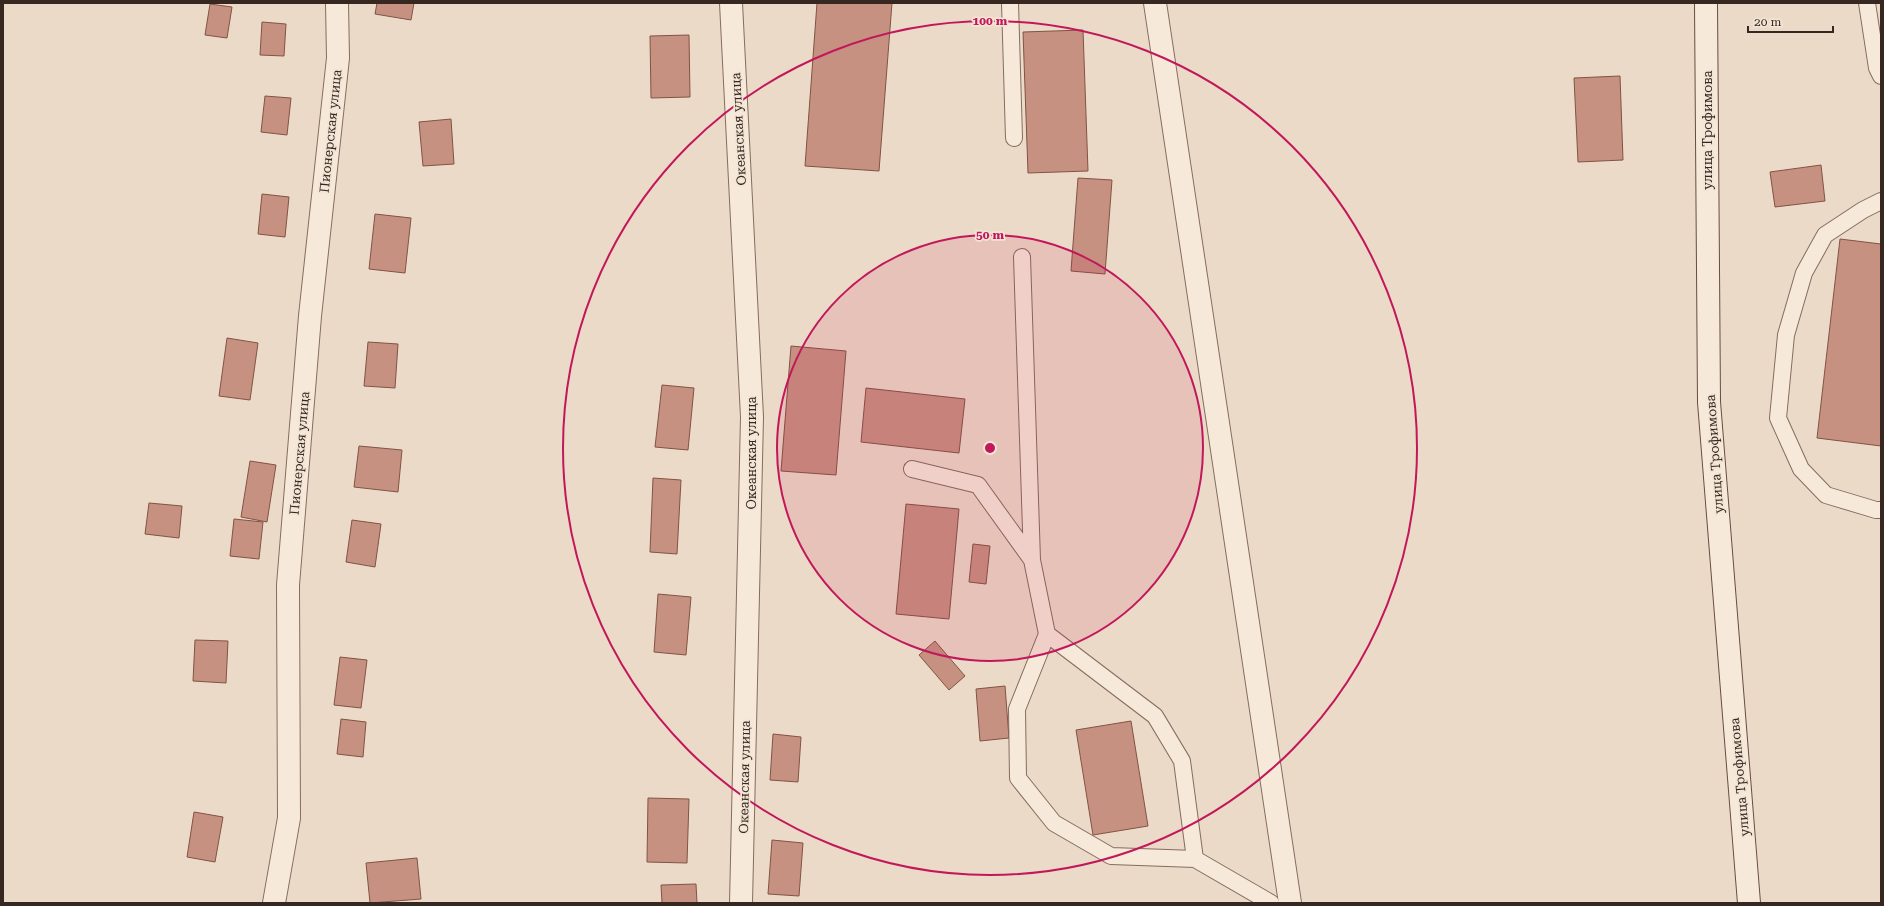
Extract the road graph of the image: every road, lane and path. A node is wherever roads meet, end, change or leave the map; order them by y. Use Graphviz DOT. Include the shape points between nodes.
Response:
graph roads {
  1 [pos="337,3"];
  2 [pos="731,3"];
  3 [pos="1010,3"];
  4 [pos="1155,3"];
  5 [pos="1706,3"];
  6 [pos="1867,3"];
  7 [pos="1881,76"];
  8 [pos="1014,138"];
  9 [pos="1881,201"];
  10 [pos="1022,257"];
  11 [pos="912,469"];
  12 [pos="1881,510"];
  13 [pos="1032,560"];
  14 [pos="1047,634"];
  15 [pos="1195,859"];
  16 [pos="274,903"];
  17 [pos="741,903"];
  18 [pos="1272,903"];
  19 [pos="1290,903"];
  20 [pos="1749,903"];
  1 -- 16 [label="street, Пионерская улица" via="338,58 310,316 288,585 289,818"];
  2 -- 17 [label="street, Океанская улица" via="752,417"];
  3 -- 8 [label="lane"];
  4 -- 19 [label="street"];
  5 -- 20 [label="street, улица Трофимова" via="1709,402"];
  6 -- 7 [label="lane" via="1877,68"];
  9 -- 12 [label="lane" via="1825,235 1804,273 1786,335 1778,418 1801,469 1826,495"];
  10 -- 13 [label="lane"];
  11 -- 13 [label="lane" via="978,485"];
  13 -- 14 [label="lane"];
  14 -- 15 [label="lane" via="1155,716 1182,761"];
  14 -- 15 [label="lane" via="1017,709 1018,778 1054,823 1111,856"];
  15 -- 18 [label="lane"];
}
